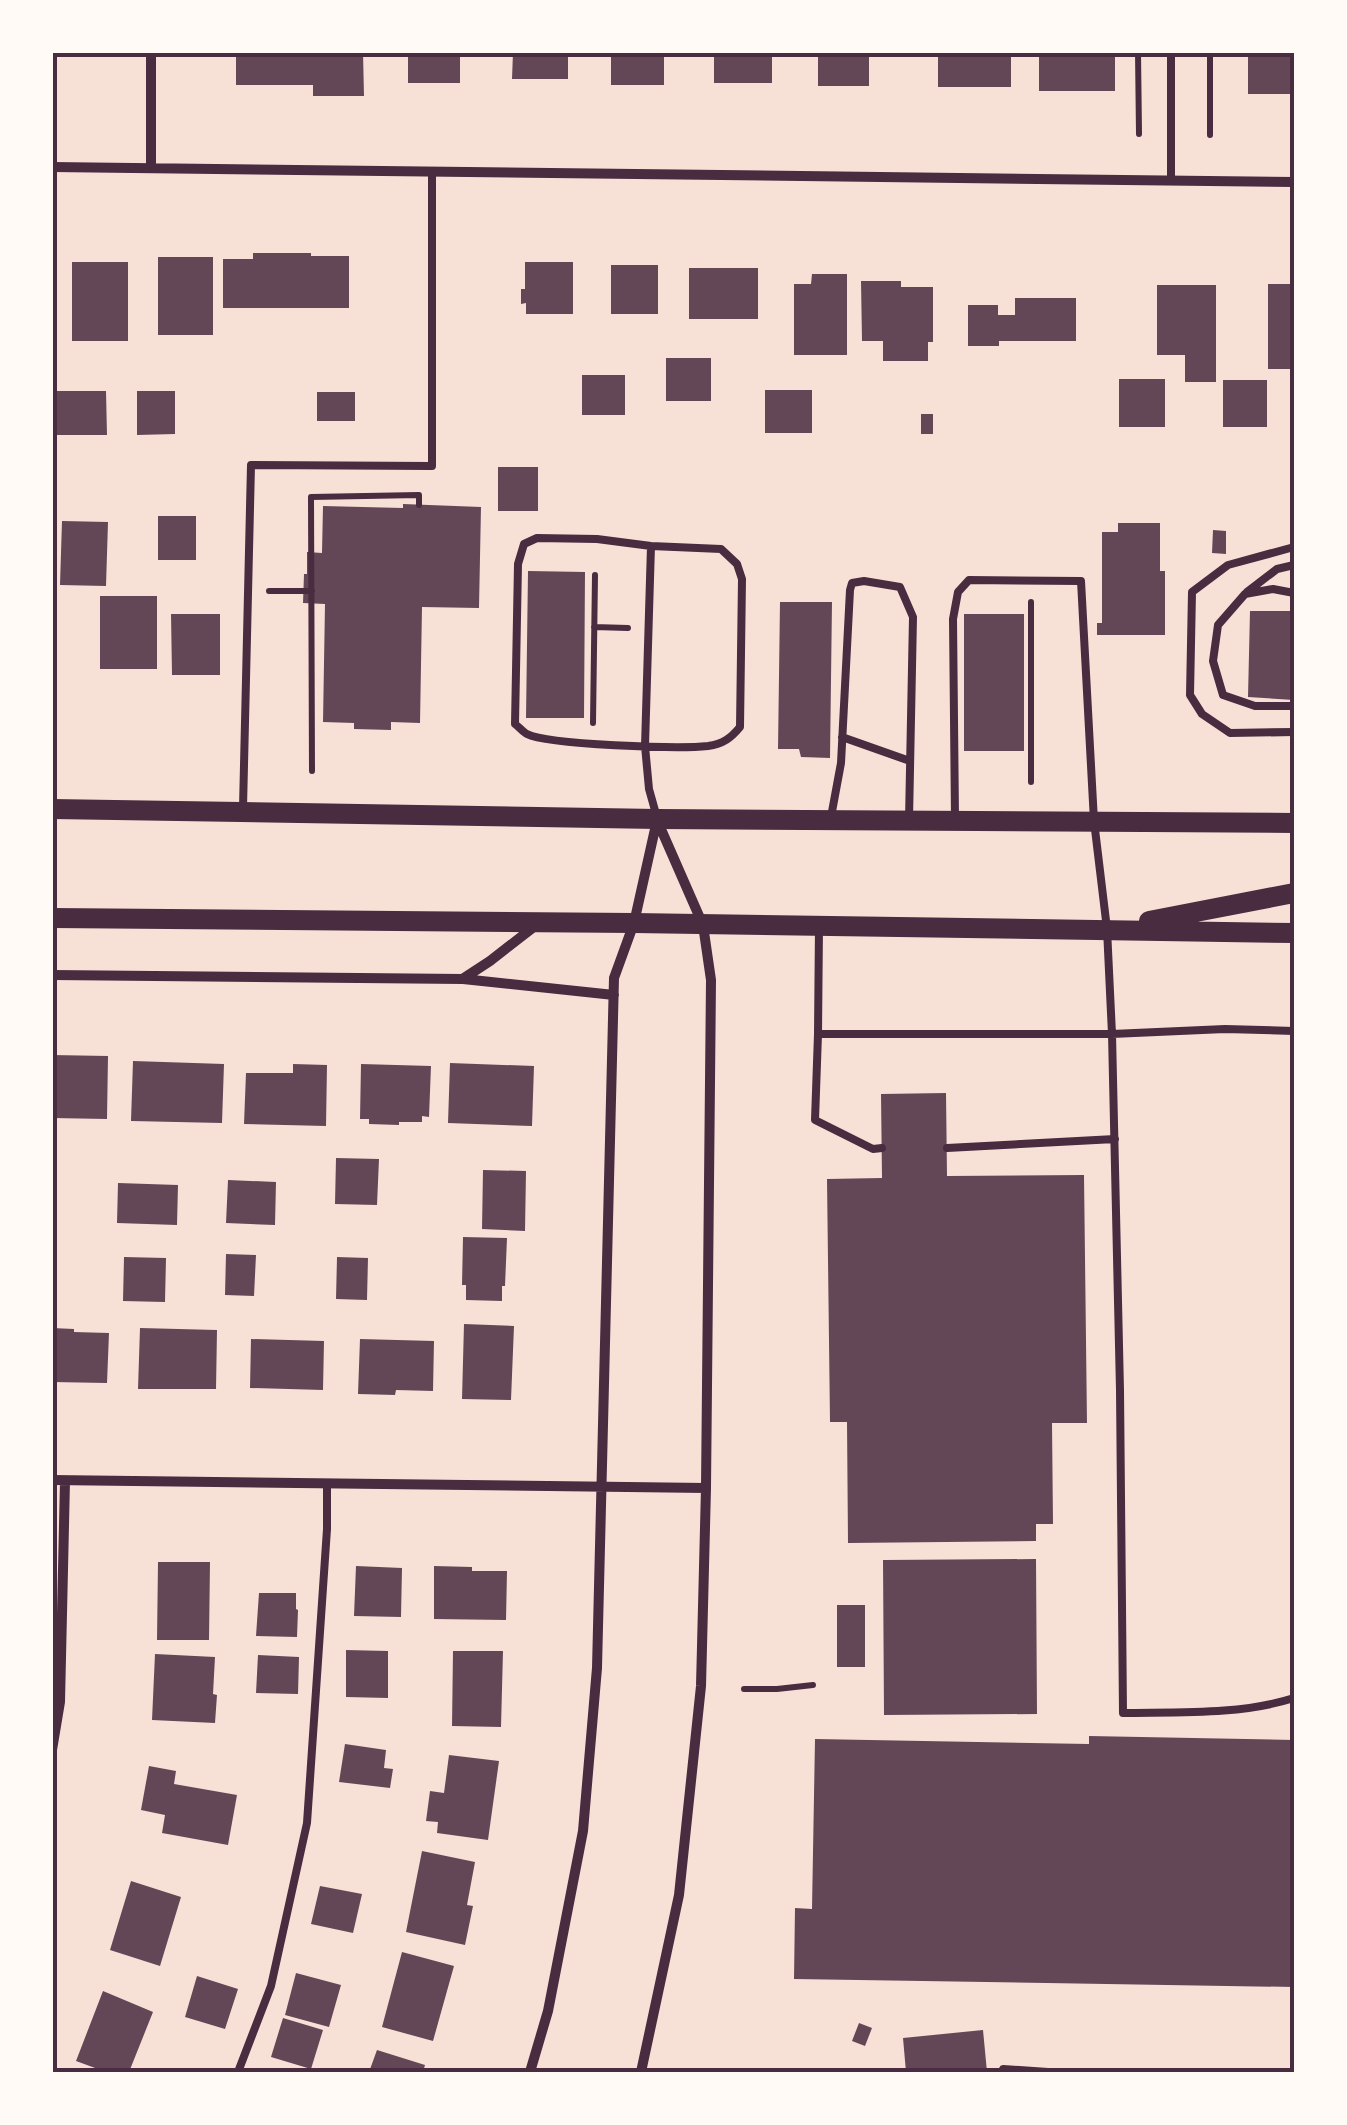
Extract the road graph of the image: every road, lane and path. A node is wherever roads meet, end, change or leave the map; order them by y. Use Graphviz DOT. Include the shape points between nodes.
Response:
graph roads {
  1 [pos="151,52"];
  2 [pos="1138,52"];
  3 [pos="1171,52"];
  4 [pos="1210,52"];
  5 [pos="1139,134"];
  6 [pos="1210,135"];
  7 [pos="52,166"];
  8 [pos="152,168"];
  9 [pos="432,172"];
  10 [pos="1171,181"];
  11 [pos="1294,182"];
  12 [pos="419,504"];
  13 [pos="651,546"];
  14 [pos="1294,547"];
  15 [pos="1294,565"];
  16 [pos="595,574"];
  17 [pos="1031,581"];
  18 [pos="312,591"];
  19 [pos="247,592"];
  20 [pos="1294,593"];
  21 [pos="1244,594"];
  22 [pos="594,627"];
  23 [pos="648,628"];
  24 [pos="1294,706"];
  25 [pos="593,726"];
  26 [pos="1294,732"];
  27 [pos="842,737"];
  28 [pos="645,746"];
  29 [pos="910,760"];
  30 [pos="312,771"];
  31 [pos="1031,782"];
  32 [pos="52,809"];
  33 [pos="243,812"];
  34 [pos="657,819"];
  35 [pos="831,820"];
  36 [pos="909,820"];
  37 [pos="955,820"];
  38 [pos="1094,821"];
  39 [pos="1294,822"];
  40 [pos="1294,894"];
  41 [pos="52,918"];
  42 [pos="538,923"];
  43 [pos="634,923"];
  44 [pos="703,926"];
  45 [pos="819,926"];
  46 [pos="1107,929"];
  47 [pos="1294,933"];
  48 [pos="52,975"];
  49 [pos="464,978"];
  50 [pos="614,995"];
  51 [pos="1294,1031"];
  52 [pos="818,1034"];
  53 [pos="1112,1034"];
  54 [pos="1116,1139"];
  55 [pos="882,1148"];
  56 [pos="947,1148"];
  57 [pos="59,1481"];
  58 [pos="327,1484"];
  59 [pos="602,1488"];
  60 [pos="706,1488"];
  61 [pos="814,1686"];
  62 [pos="744,1688"];
  63 [pos="1294,1698"];
  64 [pos="52,1750"];
  65 [pos="238,2072"];
  66 [pos="530,2072"];
  67 [pos="642,2072"];
  68 [pos="1002,2072"];
  69 [pos="1048,2072"];
  1 -- 8 [label="street"];
  2 -- 5 [label="path"];
  3 -- 10 [label="lane"];
  4 -- 6 [label="path"];
  7 -- 8 [label="street"];
  8 -- 9 [label="street"];
  9 -- 10 [label="street"];
  9 -- 19 [label="lane" via="432,466 251,465"];
  10 -- 11 [label="street"];
  12 -- 18 [label="path" via="419,496 310,497"];
  13 -- 23 [label="lane"];
  13 -- 28 [label="lane" via="720,550 737,564 740,727 729,740 709,746"];
  13 -- 28 [label="lane" via="537,538 524,544 518,564 515,724 546,740"];
  14 -- 26 [label="lane" via="1228,566 1192,592 1190,695 1202,714 1230,733"];
  15 -- 21 [label="lane" via="1277,569"];
  16 -- 22 [label="path"];
  17 -- 31 [label="path"];
  17 -- 37 [label="lane" via="969,580 958,592 952,618"];
  17 -- 38 [label="lane" via="1080,581"];
  18 -- 19 [label="path"];
  18 -- 30 [label="path"];
  19 -- 33 [label="lane"];
  20 -- 21 [label="lane"];
  21 -- 24 [label="lane" via="1218,625 1213,661 1224,695 1255,706"];
  22 -- 23 [label="path"];
  22 -- 25 [label="path"];
  23 -- 28 [label="lane"];
  27 -- 29 [label="lane"];
  27 -- 29 [label="lane" via="852,583 900,586 913,617"];
  27 -- 35 [label="lane"];
  28 -- 34 [label="lane"];
  29 -- 36 [label="lane"];
  32 -- 33 [label="main road"];
  33 -- 34 [label="main road"];
  34 -- 35 [label="main road"];
  34 -- 43 [label="street"];
  34 -- 44 [label="street"];
  35 -- 36 [label="main road"];
  36 -- 37 [label="main road"];
  37 -- 38 [label="main road"];
  38 -- 39 [label="main road"];
  38 -- 46 [label="lane"];
  40 -- 46 [label="main road"];
  41 -- 42 [label="main road"];
  42 -- 43 [label="main road"];
  42 -- 49 [label="street"];
  43 -- 44 [label="main road"];
  43 -- 50 [label="street"];
  44 -- 45 [label="main road"];
  44 -- 60 [label="street" via="711,980"];
  45 -- 46 [label="main road"];
  45 -- 52 [label="lane"];
  46 -- 47 [label="main road"];
  46 -- 53 [label="lane"];
  48 -- 49 [label="street"];
  49 -- 50 [label="street"];
  50 -- 59 [label="street"];
  51 -- 53 [label="lane"];
  52 -- 53 [label="lane"];
  52 -- 55 [label="lane" via="815,1120"];
  53 -- 54 [label="lane"];
  54 -- 56 [label="lane"];
  54 -- 63 [label="lane" via="1123,1713 1260,1707"];
  57 -- 58 [label="street"];
  57 -- 64 [label="street" via="60,1702"];
  58 -- 59 [label="street"];
  58 -- 65 [label="lane" via="308,1823 271,1986"];
  59 -- 60 [label="street"];
  59 -- 66 [label="street" via="597,1668 582,1831"];
  60 -- 67 [label="street" via="700,1686 679,1895"];
  61 -- 62 [label="path"];
  68 -- 69 [label="lane"];
}
